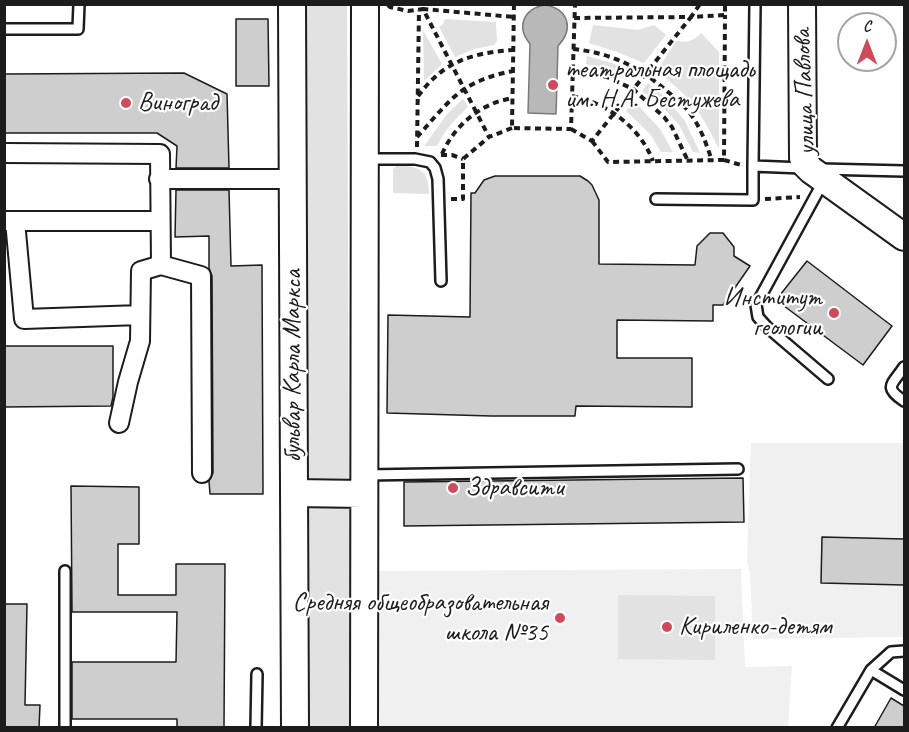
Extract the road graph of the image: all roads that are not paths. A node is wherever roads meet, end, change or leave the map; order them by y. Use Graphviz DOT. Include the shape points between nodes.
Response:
graph roads {
  1 [pos="79,4"];
  2 [pos="292,4"];
  3 [pos="365,4"];
  4 [pos="755,4"];
  5 [pos="802,4"];
  6 [pos="4,29"];
  7 [pos="4,153"];
  8 [pos="365,159"];
  9 [pos="753,166"];
  10 [pos="904,171"];
  11 [pos="159,179"];
  12 [pos="292,179"];
  13 [pos="816,182"];
  14 [pos="656,199"];
  15 [pos="10,221"];
  16 [pos="160,221"];
  17 [pos="904,237"];
  18 [pos="161,265"];
  19 [pos="441,281"];
  20 [pos="140,315"];
  21 [pos="904,367"];
  22 [pos="828,379"];
  23 [pos="904,401"];
  24 [pos="119,423"];
  25 [pos="738,469"];
  26 [pos="202,473"];
  27 [pos="364,485"];
  28 [pos="294,493"];
  29 [pos="65,570"];
  30 [pos="904,651"];
  31 [pos="871,670"];
  32 [pos="257,674"];
  33 [pos="904,690"];
  34 [pos="65,728"];
  35 [pos="256,728"];
  36 [pos="295,728"];
  37 [pos="364,728"];
  38 [pos="837,728"];
  1 -- 6 [label="lane" via="78,30"];
  2 -- 12 [label="street, бульвар Карла Маркса"];
  3 -- 8 [label="street"];
  4 -- 9 [label="lane"];
  5 -- 13 [label="street, улица Павлова" via="803,158"];
  7 -- 11 [label="street" via="160,154"];
  8 -- 19 [label="lane" via="415,159 430,162 435,168 440,199"];
  8 -- 27 [label="street"];
  9 -- 13 [label="lane"];
  9 -- 14 [label="lane" via="753,200"];
  10 -- 13 [label="lane"];
  11 -- 12 [label="street"];
  11 -- 16 [label="street"];
  12 -- 28 [label="street, бульвар Карла Маркса"];
  13 -- 17 [label="street, улица Павлова"];
  13 -- 22 [label="lane" via="756,304 758,317 767,327"];
  15 -- 16 [label="street"];
  15 -- 20 [label="street" via="24,318"];
  16 -- 18 [label="street"];
  18 -- 20 [label="street" via="141,271"];
  18 -- 26 [label="street" via="201,276"];
  20 -- 24 [label="street" via="140,341"];
  21 -- 23 [label="lane" via="892,385 894,394"];
  25 -- 27 [label="lane"];
  27 -- 28 [label="street"];
  27 -- 37 [label="street"];
  28 -- 36 [label="street, бульвар Карла Маркса"];
  29 -- 34 [label="lane"];
  30 -- 31 [label="lane" via="891,652"];
  31 -- 33 [label="lane"];
  31 -- 38 [label="lane"];
  32 -- 35 [label="lane"];
}
